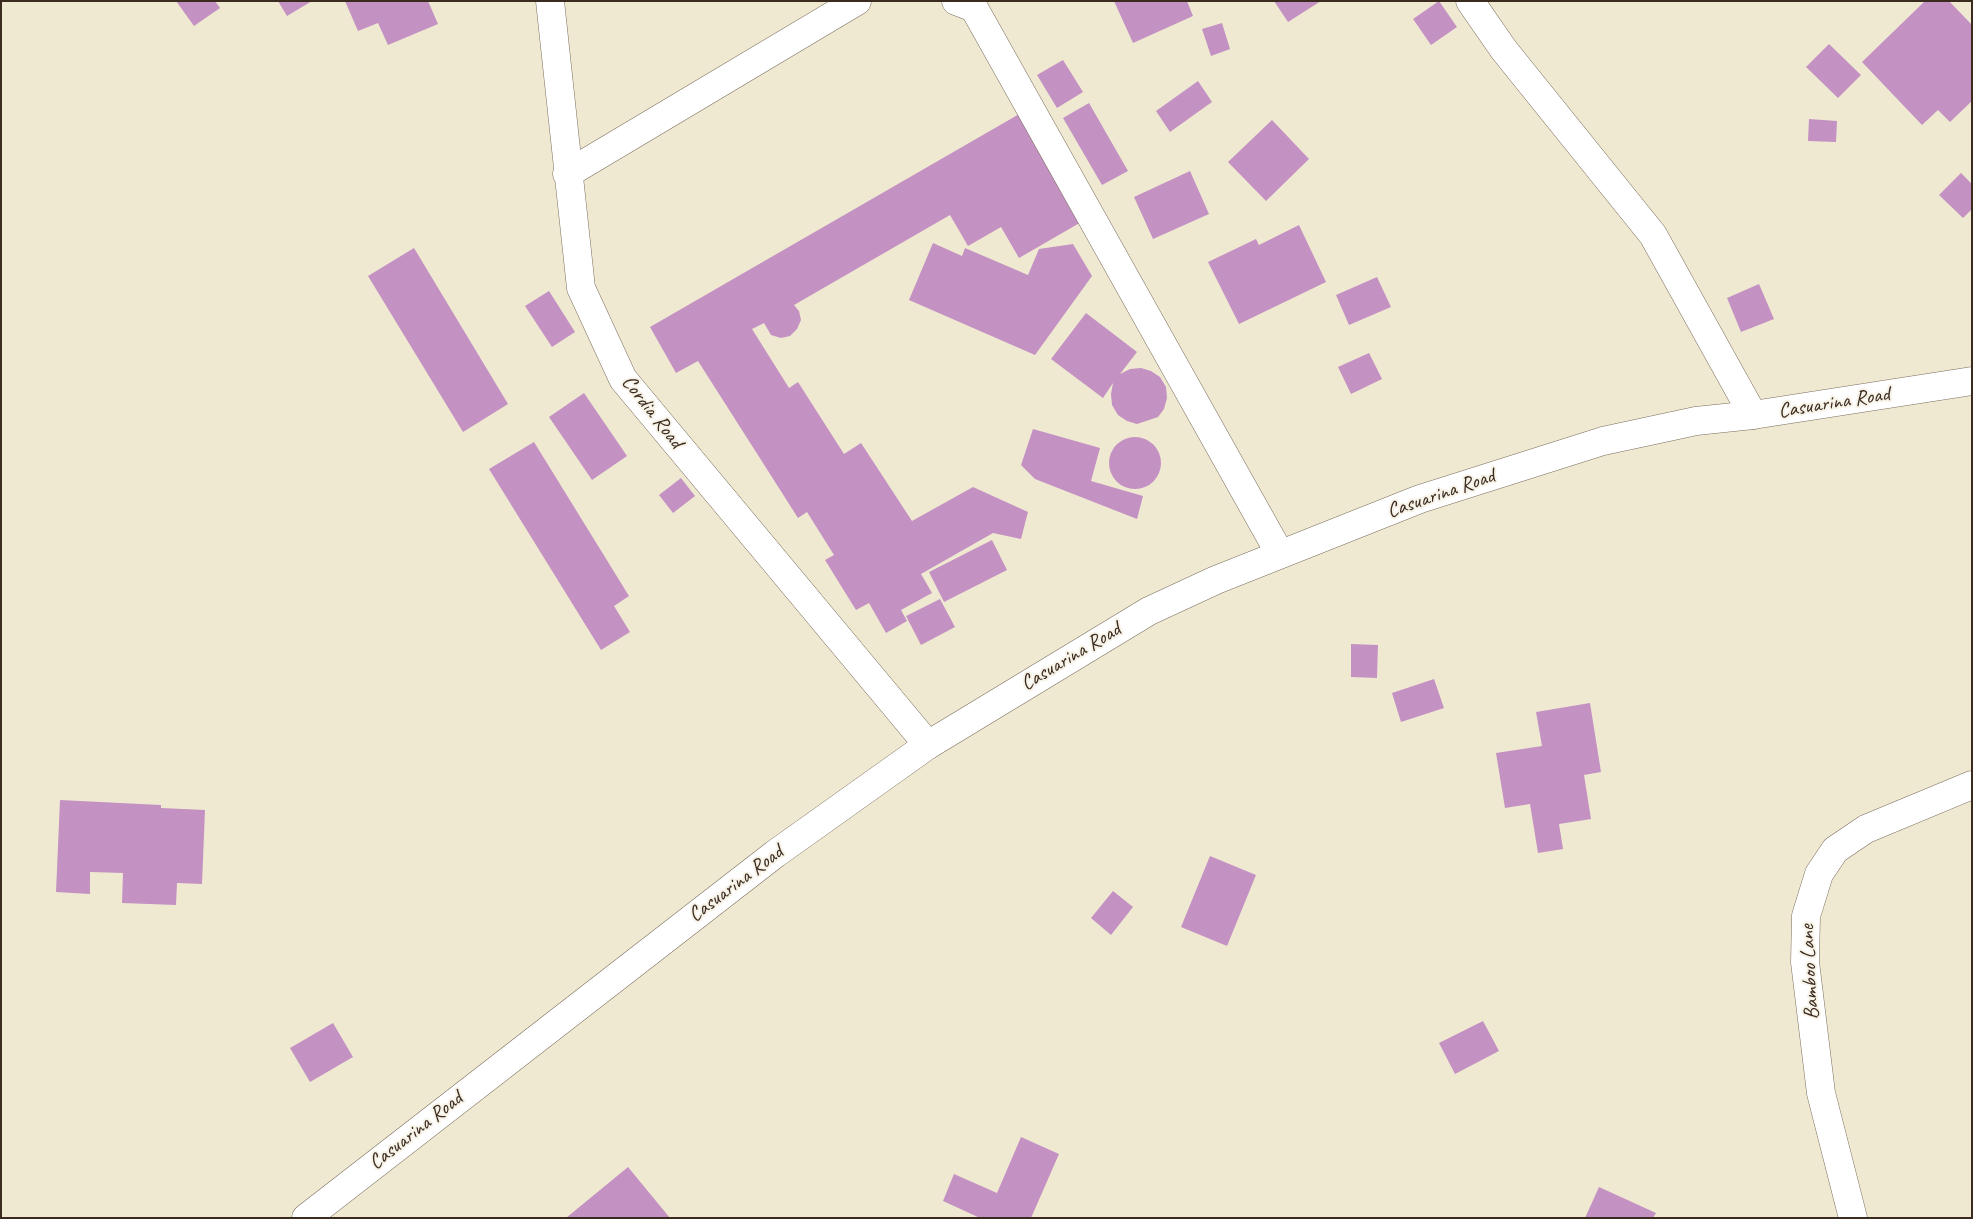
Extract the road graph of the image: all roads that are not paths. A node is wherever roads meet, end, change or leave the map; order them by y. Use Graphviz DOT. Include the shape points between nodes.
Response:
graph roads {
  1 [pos="550,1"];
  2 [pos="857,1"];
  3 [pos="956,1"];
  4 [pos="1470,1"];
  5 [pos="567,174"];
  6 [pos="1972,381"];
  7 [pos="1753,415"];
  8 [pos="1280,554"];
  9 [pos="928,745"];
  10 [pos="1972,785"];
  11 [pos="306,1218"];
  12 [pos="1853,1218"];
  1 -- 5 [label="street, Cordia Road"];
  2 -- 5 [label="street"];
  3 -- 8 [label="street" via="974,8"];
  4 -- 7 [label="street" via="1504,50 1653,235"];
  5 -- 9 [label="street, Cordia Road" via="581,288 624,379"];
  6 -- 7 [label="street, Casuarina Road"];
  7 -- 8 [label="street, Casuarina Road" via="1696,421 1603,441 1420,499"];
  8 -- 9 [label="street, Casuarina Road" via="1148,611"];
  9 -- 11 [label="street, Casuarina Road" via="775,854"];
  10 -- 12 [label="street, Bamboo Lane" via="1866,829 1835,850 1819,874 1806,916 1804,962 1821,1093"];
}
